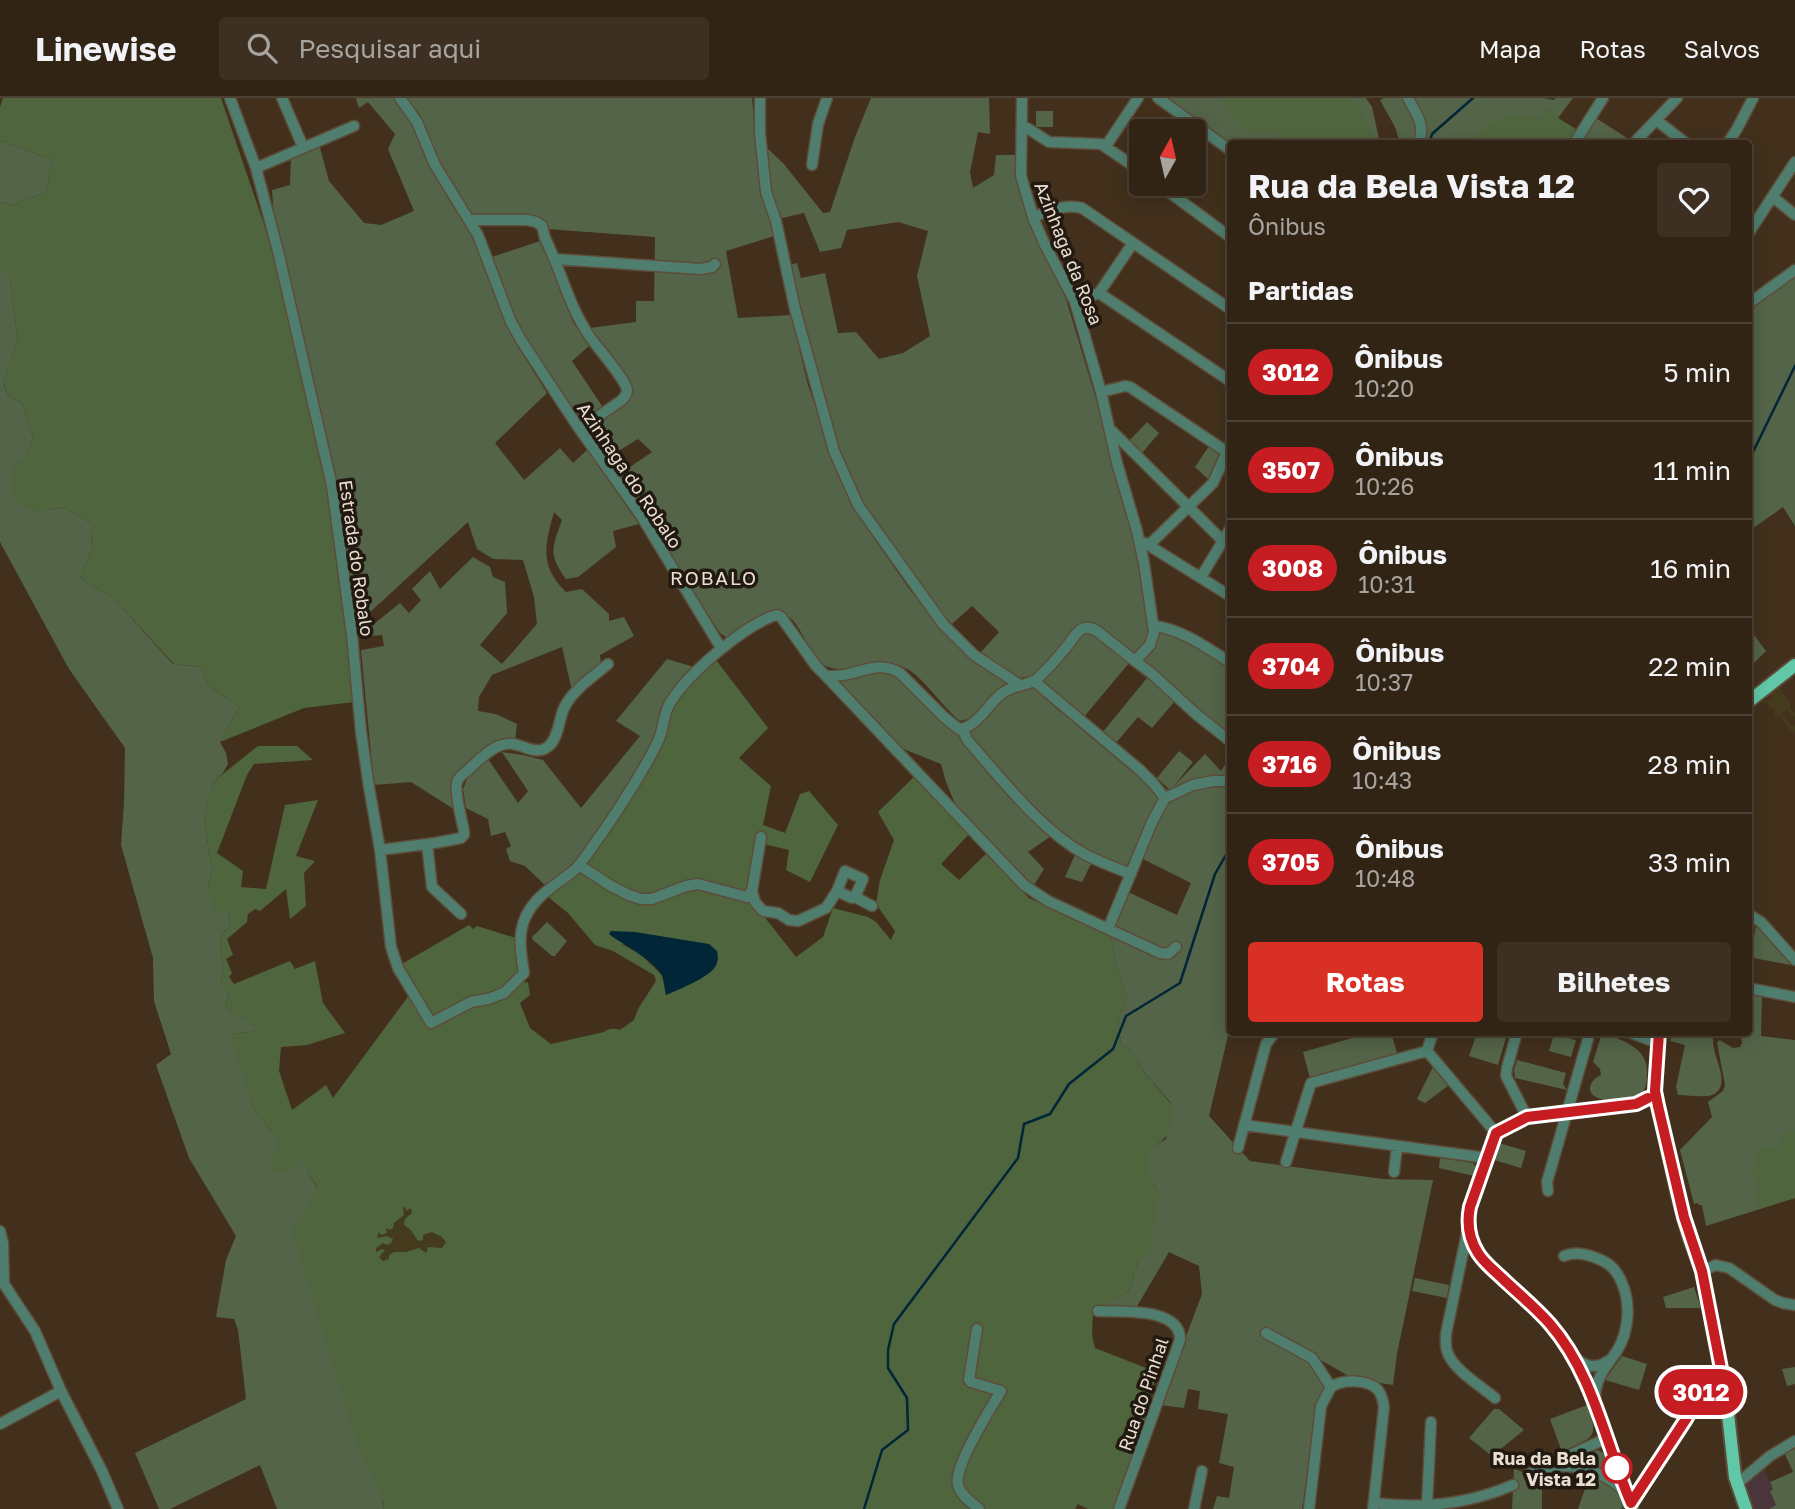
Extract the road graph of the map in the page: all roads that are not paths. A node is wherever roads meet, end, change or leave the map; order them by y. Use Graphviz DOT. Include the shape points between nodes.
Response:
graph roads {
  1 [pos="230,98"];
  2 [pos="282,98"];
  3 [pos="400,98"];
  4 [pos="760,98"];
  5 [pos="827,98"];
  6 [pos="1022,98"];
  7 [pos="1138,98"];
  8 [pos="1158,98"];
  9 [pos="1408,98"];
  10 [pos="1603,98"];
  11 [pos="1677,98"];
  12 [pos="1753,98"];
  13 [pos="1657,120"];
  14 [pos="354,126"];
  15 [pos="1022,127"];
  16 [pos="1420,140"];
  17 [pos="1577,140"];
  18 [pos="1637,140"];
  19 [pos="1683,140"];
  20 [pos="1730,140"];
  21 [pos="1105,146"];
  22 [pos="303,147"];
  23 [pos="1227,148"];
  24 [pos="1795,162"];
  25 [pos="1129,163"];
  26 [pos="812,165"];
  27 [pos="256,167"];
  28 [pos="1174,196"];
  29 [pos="1773,197"];
  30 [pos="1795,215"];
  31 [pos="1033,217"];
  32 [pos="469,220"];
  33 [pos="1752,228"];
  34 [pos="1227,235"];
  35 [pos="1133,243"];
  36 [pos="555,259"];
  37 [pos="715,264"];
  38 [pos="1795,271"];
  39 [pos="1099,293"];
  40 [pos="1752,301"];
  41 [pos="1075,302"];
  42 [pos="1227,307"];
  43 [pos="1227,379"];
  44 [pos="1101,392"];
  45 [pos="580,429"];
  46 [pos="1111,430"];
  47 [pos="1227,448"];
  48 [pos="1227,453"];
  49 [pos="1188,506"];
  50 [pos="1227,534"];
  51 [pos="1139,539"];
  52 [pos="1223,541"];
  53 [pos="1149,545"];
  54 [pos="1201,577"];
  55 [pos="1227,594"];
  56 [pos="1154,626"];
  57 [pos="721,648"];
  58 [pos="1227,660"];
  59 [pos="1135,661"];
  60 [pos="608,664"];
  61 [pos="1795,665"];
  62 [pos="826,676"];
  63 [pos="1034,681"];
  64 [pos="1020,685"];
  65 [pos="1752,699"];
  66 [pos="962,729"];
  67 [pos="1227,739"];
  68 [pos="1227,781"];
  69 [pos="1165,798"];
  70 [pos="761,837"];
  71 [pos="427,844"];
  72 [pos="380,850"];
  73 [pos="579,865"];
  74 [pos="1131,874"];
  75 [pos="752,891"];
  76 [pos="837,891"];
  77 [pos="852,898"];
  78 [pos="873,906"];
  79 [pos="461,914"];
  80 [pos="1752,916"];
  81 [pos="1108,929"];
  82 [pos="1176,947"];
  83 [pos="1795,960"];
  84 [pos="1752,989"];
  85 [pos="1795,997"];
  86 [pos="1272,1036"];
  87 [pos="1432,1036"];
  88 [pos="1516,1036"];
  89 [pos="1658,1038"];
  90 [pos="1588,1040"];
  91 [pos="1427,1051"];
  92 [pos="1655,1091"];
  93 [pos="1567,1112"];
  94 [pos="1527,1117"];
  95 [pos="1244,1125"];
  96 [pos="1295,1132"];
  97 [pos="1496,1133"];
  98 [pos="1397,1147"];
  99 [pos="1238,1148"];
  100 [pos="1487,1158"];
  101 [pos="1286,1162"];
  102 [pos="1394,1172"];
  103 [pos="1548,1191"];
  104 [pos="1469,1223"];
  105 [pos="0,1231"];
  106 [pos="1564,1256"];
  107 [pos="1488,1265"];
  108 [pos="1702,1271"];
  109 [pos="1459,1275"];
  110 [pos="1795,1305"];
  111 [pos="1098,1311"];
  112 [pos="977,1329"];
  113 [pos="1266,1333"];
  114 [pos="1572,1354"];
  115 [pos="1611,1358"];
  116 [pos="1724,1384"];
  117 [pos="1332,1387"];
  118 [pos="61,1391"];
  119 [pos="1495,1398"];
  120 [pos="1597,1409"];
  121 [pos="1431,1422"];
  122 [pos="0,1424"];
  123 [pos="1606,1438"];
  124 [pos="1795,1441"];
  125 [pos="1544,1468"];
  126 [pos="1202,1471"];
  127 [pos="1529,1474"];
  128 [pos="1737,1484"];
  129 [pos="1513,1485"];
  130 [pos="1629,1504"];
  131 [pos="1374,1506"];
  132 [pos="1427,1506"];
  133 [pos="118,1509"];
  134 [pos="979,1509"];
  135 [pos="1119,1509"];
  136 [pos="1194,1509"];
  137 [pos="1309,1509"];
  138 [pos="1745,1509"];
  1 -- 27 [label="street, Estrada do Robalo"];
  2 -- 22 [label="street"];
  3 -- 32 [label="street, Azinhaga do Robalo"];
  4 -- 64 [label="street" via="766,192 834,451 858,505 943,624 974,655"];
  5 -- 26 [label="street"];
  6 -- 15 [label="street, Azinhaga da Rosa"];
  7 -- 21 [label="street"];
  8 -- 23 [label="street"];
  9 -- 16 [label="street" via="1421,121"];
  10 -- 17 [label="street"];
  11 -- 13 [label="street"];
  12 -- 20 [label="street"];
  13 -- 18 [label="street"];
  13 -- 19 [label="street"];
  14 -- 22 [label="street"];
  15 -- 21 [label="street" via="1048,142"];
  15 -- 31 [label="street, Azinhaga da Rosa" via="1021,176"];
  21 -- 25 [label="street"];
  22 -- 27 [label="street"];
  24 -- 29 [label="street"];
  27 -- 72 [label="street, Estrada do Robalo" via="331,486"];
  28 -- 34 [label="street"];
  29 -- 30 [label="street"];
  29 -- 33 [label="street"];
  31 -- 35 [label="street" via="1063,207 1082,208"];
  31 -- 41 [label="street, Azinhaga da Rosa"];
  32 -- 36 [label="street" via="540,223"];
  32 -- 45 [label="street, Azinhaga do Robalo" via="511,322"];
  35 -- 39 [label="street"];
  35 -- 42 [label="street"];
  36 -- 37 [label="street" via="678,268"];
  36 -- 45 [label="street" via="579,318 627,389 622,400"];
  38 -- 40 [label="street"];
  39 -- 41 [label="street"];
  39 -- 43 [label="street"];
  41 -- 44 [label="street, Azinhaga da Rosa"];
  44 -- 46 [label="street, Azinhaga da Rosa"];
  44 -- 47 [label="street" via="1130,387"];
  45 -- 57 [label="street, Azinhaga do Robalo" via="640,513"];
  46 -- 49 [label="street"];
  46 -- 51 [label="street, Azinhaga da Rosa"];
  48 -- 49 [label="street" via="1213,483"];
  49 -- 52 [label="street"];
  49 -- 53 [label="street"];
  50 -- 52 [label="street"];
  51 -- 53 [label="street"];
  51 -- 56 [label="street, Azinhaga da Rosa"];
  52 -- 54 [label="street"];
  53 -- 54 [label="street"];
  54 -- 55 [label="street"];
  56 -- 58 [label="street" via="1177,632"];
  56 -- 59 [label="street" via="1150,645"];
  57 -- 62 [label="street" via="776,615"];
  57 -- 73 [label="street" via="667,708 661,735 637,779"];
  59 -- 63 [label="street" via="1085,627"];
  59 -- 67 [label="street"];
  60 -- 71 [label="street" via="573,695 549,746 536,751 504,744 459,778 456,787 464,835"];
  61 -- 65 [label="main road"];
  62 -- 66 [label="street" via="873,667 893,669"];
  62 -- 81 [label="street" via="1024,886"];
  63 -- 64 [label="street"];
  63 -- 69 [label="street" via="1140,770"];
  64 -- 66 [label="street" via="999,695"];
  66 -- 74 [label="street" via="1050,828 1087,855"];
  68 -- 69 [label="street" via="1194,785"];
  69 -- 74 [label="street"];
  70 -- 75 [label="street"];
  71 -- 72 [label="street"];
  71 -- 79 [label="street" via="432,887"];
  72 -- 73 [label="street, Estrada do Robalo" via="394,957 432,1023 471,1002 504,993 520,979 524,973 519,940 527,914"];
  73 -- 75 [label="street" via="641,899 698,884 742,897"];
  74 -- 81 [label="street"];
  75 -- 76 [label="street" via="762,911 798,921 826,908"];
  76 -- 77 [label="street"];
  76 -- 78 [label="street" via="845,871 863,879 855,897"];
  80 -- 83 [label="street"];
  81 -- 82 [label="street" via="1160,953 1168,954"];
  84 -- 85 [label="street"];
  86 -- 95 [label="street"];
  87 -- 91 [label="street"];
  88 -- 94 [label="street" via="1506,1076"];
  89 -- 92 [label="main road"];
  90 -- 93 [label="street"];
  91 -- 96 [label="street" via="1312,1082"];
  91 -- 97 [label="street"];
  92 -- 93 [label="street" via="1636,1104"];
  92 -- 108 [label="main road" via="1681,1206"];
  93 -- 94 [label="street"];
  93 -- 103 [label="street"];
  94 -- 97 [label="street"];
  95 -- 96 [label="street"];
  95 -- 99 [label="street"];
  96 -- 98 [label="street"];
  96 -- 101 [label="street"];
  97 -- 100 [label="street"];
  98 -- 100 [label="street"];
  98 -- 102 [label="street"];
  100 -- 104 [label="street"];
  104 -- 107 [label="street" via="1474,1247"];
  104 -- 109 [label="street"];
  105 -- 118 [label="street" via="4,1284 35,1331"];
  106 -- 115 [label="street" via="1600,1259 1621,1279 1627,1318 1623,1339"];
  107 -- 109 [label="street" via="1471,1262"];
  107 -- 114 [label="street" via="1549,1323"];
  108 -- 110 [label="street" via="1716,1265 1729,1268 1775,1300"];
  108 -- 116 [label="main road"];
  109 -- 119 [label="street" via="1446,1334 1447,1351 1456,1366"];
  111 -- 135 [label="street, Rua do Pinhal" via="1159,1316 1180,1332"];
  112 -- 134 [label="street" via="969,1380 1006,1390 975,1436 958,1472 964,1497"];
  113 -- 117 [label="street" via="1312,1358"];
  114 -- 115 [label="street" via="1593,1366"];
  114 -- 120 [label="street"];
  115 -- 120 [label="street" via="1598,1378"];
  116 -- 128 [label="main road"];
  116 -- 130 [label="street" via="1702,1391"];
  117 -- 131 [label="street" via="1349,1382 1374,1386 1383,1399"];
  117 -- 137 [label="street" via="1321,1406"];
  118 -- 122 [label="street"];
  118 -- 133 [label="street"];
  120 -- 123 [label="street"];
  121 -- 132 [label="street"];
  123 -- 125 [label="street"];
  123 -- 130 [label="street"];
  124 -- 128 [label="street"];
  125 -- 127 [label="street"];
  125 -- 130 [label="street" via="1591,1471 1614,1482"];
  126 -- 136 [label="street"];
  128 -- 138 [label="main road"];
  129 -- 132 [label="street" via="1464,1502"];
  131 -- 132 [label="street"];
}
